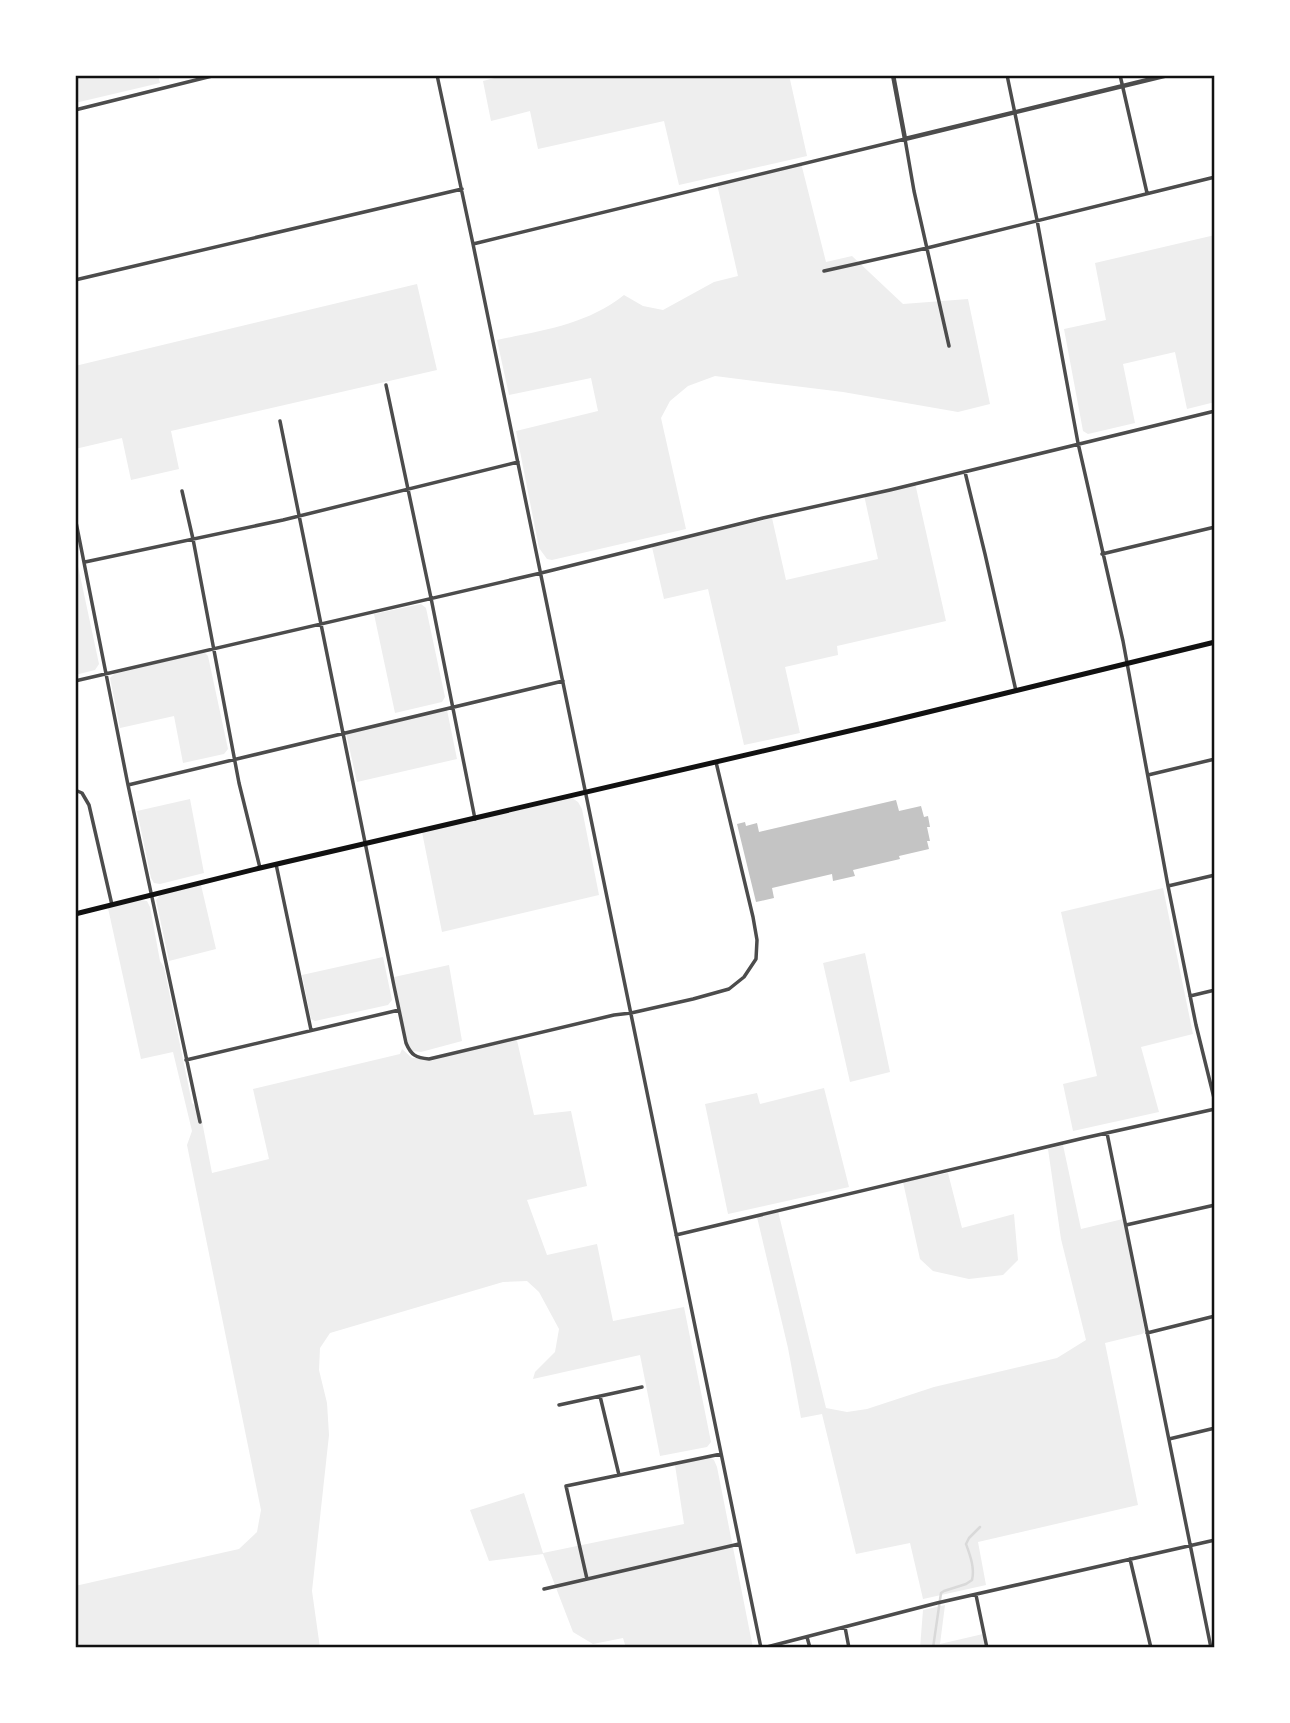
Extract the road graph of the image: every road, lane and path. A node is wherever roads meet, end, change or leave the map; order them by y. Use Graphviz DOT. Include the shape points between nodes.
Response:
graph roads {
  1 [pos="216,75"];
  2 [pos="437,75"];
  3 [pos="893,75"];
  4 [pos="1007,75"];
  5 [pos="1120,75"];
  6 [pos="1168,75"];
  7 [pos="1123,86"];
  8 [pos="75,110"];
  9 [pos="1015,112"];
  10 [pos="905,139"];
  11 [pos="1215,177"];
  12 [pos="462,190"];
  13 [pos="1147,193"];
  14 [pos="1037,220"];
  15 [pos="473,244"];
  16 [pos="927,248"];
  17 [pos="824,271"];
  18 [pos="75,280"];
  19 [pos="949,345"];
  20 [pos="386,385"];
  21 [pos="1215,411"];
  22 [pos="280,421"];
  23 [pos="1078,443"];
  24 [pos="518,462"];
  25 [pos="965,471"];
  26 [pos="408,489"];
  27 [pos="182,491"];
  28 [pos="299,516"];
  29 [pos="75,517"];
  30 [pos="1215,527"];
  31 [pos="193,539"];
  32 [pos="1102,554"];
  33 [pos="85,562"];
  34 [pos="541,573"];
  35 [pos="431,598"];
  36 [pos="321,624"];
  37 [pos="1215,642"];
  38 [pos="214,648"];
  39 [pos="1127,665"];
  40 [pos="106,674"];
  41 [pos="75,681"];
  42 [pos="563,681"];
  43 [pos="1016,691"];
  44 [pos="453,707"];
  45 [pos="343,733"];
  46 [pos="235,759"];
  47 [pos="1215,759"];
  48 [pos="716,762"];
  49 [pos="1149,775"];
  50 [pos="128,785"];
  51 [pos="75,790"];
  52 [pos="586,793"];
  53 [pos="475,819"];
  54 [pos="365,845"];
  55 [pos="276,864"];
  56 [pos="260,868"];
  57 [pos="1215,875"];
  58 [pos="1168,886"];
  59 [pos="151,896"];
  60 [pos="112,905"];
  61 [pos="75,914"];
  62 [pos="1215,990"];
  63 [pos="1190,996"];
  64 [pos="399,1010"];
  65 [pos="631,1013"];
  66 [pos="311,1030"];
  67 [pos="186,1060"];
  68 [pos="1215,1102"];
  69 [pos="1215,1109"];
  70 [pos="200,1122"];
  71 [pos="1107,1133"];
  72 [pos="1215,1205"];
  73 [pos="1126,1225"];
  74 [pos="676,1235"];
  75 [pos="1215,1316"];
  76 [pos="1147,1333"];
  77 [pos="642,1387"];
  78 [pos="600,1396"];
  79 [pos="559,1405"];
  80 [pos="1215,1428"];
  81 [pos="1169,1439"];
  82 [pos="721,1454"];
  83 [pos="619,1475"];
  84 [pos="1215,1540"];
  85 [pos="739,1544"];
  86 [pos="1190,1546"];
  87 [pos="1130,1559"];
  88 [pos="587,1579"];
  89 [pos="544,1590"];
  90 [pos="976,1594"];
  91 [pos="845,1627"];
  92 [pos="807,1637"];
  93 [pos="762,1648"];
  94 [pos="810,1648"];
  95 [pos="849,1648"];
  96 [pos="987,1648"];
  97 [pos="1151,1648"];
  98 [pos="1211,1648"];
  1 -- 8 [label="street"];
  2 -- 12 [label="street"];
  3 -- 10 [label="street"];
  4 -- 9 [label="street"];
  5 -- 7 [label="street"];
  6 -- 7 [label="street"];
  7 -- 9 [label="street"];
  7 -- 13 [label="street"];
  9 -- 10 [label="street"];
  9 -- 14 [label="street"];
  10 -- 15 [label="street"];
  10 -- 16 [label="street"];
  11 -- 13 [label="street"];
  12 -- 15 [label="street"];
  12 -- 18 [label="street"];
  13 -- 14 [label="street"];
  14 -- 16 [label="street"];
  14 -- 23 [label="street"];
  15 -- 24 [label="street"];
  16 -- 17 [label="street"];
  16 -- 19 [label="street"];
  20 -- 26 [label="street"];
  21 -- 23 [label="street"];
  22 -- 28 [label="street"];
  23 -- 25 [label="street"];
  23 -- 32 [label="street"];
  24 -- 26 [label="street"];
  24 -- 34 [label="street"];
  25 -- 34 [label="street"];
  25 -- 43 [label="street"];
  26 -- 28 [label="street"];
  26 -- 35 [label="street"];
  27 -- 31 [label="street"];
  28 -- 31 [label="street"];
  28 -- 36 [label="street"];
  29 -- 33 [label="street"];
  30 -- 32 [label="street"];
  31 -- 33 [label="street"];
  31 -- 38 [label="street"];
  32 -- 39 [label="street"];
  33 -- 40 [label="street"];
  34 -- 35 [label="street"];
  34 -- 42 [label="street"];
  35 -- 36 [label="street"];
  35 -- 44 [label="street"];
  36 -- 38 [label="street"];
  36 -- 45 [label="street"];
  37 -- 39 [label="main road"];
  38 -- 40 [label="street"];
  38 -- 46 [label="street"];
  39 -- 43 [label="main road"];
  39 -- 49 [label="street"];
  40 -- 41 [label="street"];
  40 -- 50 [label="street"];
  42 -- 44 [label="street"];
  42 -- 52 [label="street"];
  43 -- 48 [label="main road"];
  44 -- 45 [label="street"];
  44 -- 53 [label="street"];
  45 -- 46 [label="street"];
  45 -- 54 [label="street"];
  46 -- 50 [label="street"];
  46 -- 56 [label="street"];
  47 -- 49 [label="street"];
  48 -- 52 [label="main road"];
  48 -- 65 [label="street" via="753,917 756,959 729,989"];
  49 -- 58 [label="street"];
  50 -- 59 [label="street"];
  51 -- 60 [label="street" via="89,805"];
  52 -- 53 [label="main road"];
  52 -- 65 [label="street"];
  53 -- 54 [label="main road"];
  54 -- 55 [label="main road"];
  54 -- 64 [label="street"];
  55 -- 56 [label="main road"];
  55 -- 66 [label="street"];
  56 -- 59 [label="main road"];
  57 -- 58 [label="street"];
  58 -- 63 [label="street"];
  59 -- 60 [label="main road"];
  59 -- 67 [label="street"];
  60 -- 61 [label="main road"];
  62 -- 63 [label="street"];
  63 -- 68 [label="street"];
  64 -- 65 [label="street" via="410,1052 429,1059"];
  64 -- 66 [label="street"];
  65 -- 74 [label="street"];
  66 -- 67 [label="street"];
  67 -- 70 [label="street"];
  69 -- 71 [label="street"];
  71 -- 73 [label="street"];
  71 -- 74 [label="street"];
  72 -- 73 [label="street"];
  73 -- 76 [label="street"];
  74 -- 82 [label="street"];
  75 -- 76 [label="street"];
  76 -- 81 [label="street"];
  77 -- 78 [label="street"];
  78 -- 79 [label="street"];
  78 -- 83 [label="street"];
  80 -- 81 [label="street"];
  81 -- 86 [label="street"];
  82 -- 83 [label="street"];
  82 -- 85 [label="street"];
  83 -- 88 [label="street" via="566,1486"];
  84 -- 86 [label="street"];
  85 -- 88 [label="street"];
  85 -- 93 [label="street"];
  86 -- 87 [label="street"];
  86 -- 98 [label="street"];
  87 -- 90 [label="street"];
  87 -- 97 [label="street"];
  88 -- 89 [label="street"];
  90 -- 91 [label="street"];
  90 -- 96 [label="street"];
  91 -- 92 [label="street"];
  91 -- 95 [label="street"];
  92 -- 93 [label="street"];
  92 -- 94 [label="street"];
}
